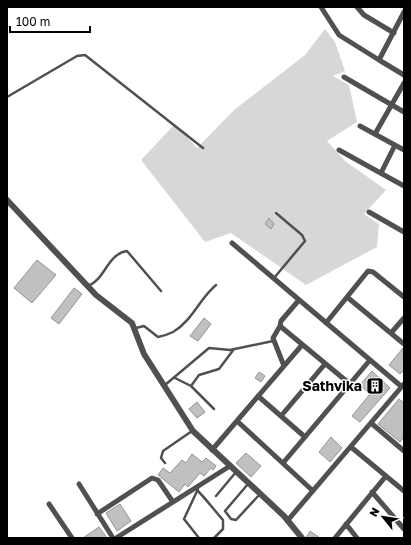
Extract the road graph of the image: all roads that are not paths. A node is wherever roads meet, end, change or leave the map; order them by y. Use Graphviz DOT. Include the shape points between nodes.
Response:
graph roads {
  1 [pos="321,7"];
  2 [pos="357,7"];
  3 [pos="404,12"];
  4 [pos="394,33"];
  5 [pos="379,60"];
  6 [pos="404,75"];
  7 [pos="344,78"];
  8 [pos="404,83"];
  9 [pos="7,97"];
  10 [pos="392,105"];
  11 [pos="404,112"];
  12 [pos="360,126"];
  13 [pos="375,134"];
  14 [pos="395,146"];
  15 [pos="203,148"];
  16 [pos="339,150"];
  17 [pos="404,150"];
  18 [pos="381,173"];
  19 [pos="404,186"];
  20 [pos="7,200"];
  21 [pos="369,212"];
  22 [pos="276,213"];
  23 [pos="404,232"];
  24 [pos="232,243"];
  25 [pos="274,278"];
  26 [pos="216,285"];
  27 [pos="88,286"];
  28 [pos="161,291"];
  29 [pos="347,297"];
  30 [pos="404,297"];
  31 [pos="299,300"];
  32 [pos="404,318"];
  33 [pos="326,323"];
  34 [pos="280,326"];
  35 [pos="136,328"];
  36 [pos="391,333"];
  37 [pos="274,341"];
  38 [pos="404,344"];
  39 [pos="302,345"];
  40 [pos="235,349"];
  41 [pos="370,360"];
  42 [pos="325,364"];
  43 [pos="284,366"];
  44 [pos="175,378"];
  45 [pos="350,384"];
  46 [pos="403,385"];
  47 [pos="164,386"];
  48 [pos="191,386"];
  49 [pos="258,396"];
  50 [pos="214,409"];
  51 [pos="281,416"];
  52 [pos="237,421"];
  53 [pos="370,423"];
  54 [pos="193,431"];
  55 [pos="305,437"];
  56 [pos="351,447"];
  57 [pos="403,447"];
  58 [pos="212,450"];
  59 [pos="165,463"];
  60 [pos="283,463"];
  61 [pos="230,466"];
  62 [pos="236,472"];
  63 [pos="386,476"];
  64 [pos="78,484"];
  65 [pos="249,484"];
  66 [pos="198,488"];
  67 [pos="313,491"];
  68 [pos="404,491"];
  69 [pos="372,492"];
  70 [pos="260,494"];
  71 [pos="216,496"];
  72 [pos="173,502"];
  73 [pos="49,504"];
  74 [pos="97,514"];
  75 [pos="288,520"];
  76 [pos="346,524"];
  77 [pos="404,529"];
  78 [pos="72,538"];
  79 [pos="113,538"];
  80 [pos="116,538"];
  81 [pos="199,538"];
  82 [pos="214,538"];
  83 [pos="302,538"];
  84 [pos="335,538"];
  85 [pos="357,538"];
  1 -- 5 [label="street" via="339,36"];
  2 -- 4 [label="street" via="364,15"];
  3 -- 4 [label="street"];
  4 -- 5 [label="street"];
  5 -- 6 [label="street"];
  7 -- 10 [label="street"];
  8 -- 10 [label="street"];
  9 -- 15 [label="lane" via="77,56 85,55"];
  10 -- 11 [label="street"];
  10 -- 13 [label="street"];
  12 -- 13 [label="street"];
  13 -- 14 [label="street"];
  14 -- 17 [label="street"];
  14 -- 18 [label="street"];
  16 -- 18 [label="street"];
  18 -- 19 [label="street"];
  20 -- 27 [label="street"];
  21 -- 23 [label="street"];
  22 -- 25 [label="lane" via="302,235 305,242"];
  24 -- 25 [label="street"];
  25 -- 31 [label="street"];
  26 -- 35 [label="lane" via="208,291 192,315 174,332 158,338 144,326"];
  27 -- 28 [label="lane" via="100,279 105,267 121,252 127,251"];
  27 -- 35 [label="street" via="129,319"];
  29 -- 30 [label="street" via="366,273 371,271"];
  29 -- 33 [label="street"];
  29 -- 36 [label="street"];
  31 -- 33 [label="street"];
  31 -- 34 [label="street" via="281,321"];
  32 -- 36 [label="street"];
  33 -- 41 [label="street"];
  34 -- 37 [label="street" via="273,338"];
  34 -- 39 [label="street"];
  35 -- 47 [label="street" via="144,354"];
  36 -- 38 [label="street"];
  37 -- 40 [label="lane"];
  37 -- 43 [label="street"];
  39 -- 42 [label="street"];
  39 -- 43 [label="street"];
  40 -- 44 [label="lane" via="209,348"];
  40 -- 48 [label="lane" via="219,369 199,375"];
  41 -- 45 [label="street"];
  41 -- 46 [label="street"];
  42 -- 45 [label="street"];
  42 -- 51 [label="street"];
  43 -- 49 [label="street"];
  44 -- 47 [label="lane"];
  44 -- 48 [label="lane"];
  45 -- 55 [label="street"];
  46 -- 53 [label="street"];
  47 -- 54 [label="street"];
  48 -- 50 [label="lane"];
  49 -- 51 [label="street"];
  49 -- 52 [label="street"];
  51 -- 55 [label="street"];
  52 -- 58 [label="street"];
  52 -- 60 [label="street"];
  53 -- 56 [label="street"];
  53 -- 57 [label="street"];
  54 -- 58 [label="street"];
  54 -- 59 [label="lane" via="162,451 161,458"];
  55 -- 60 [label="street"];
  56 -- 63 [label="street"];
  56 -- 67 [label="street"];
  58 -- 61 [label="street"];
  60 -- 67 [label="street"];
  61 -- 62 [label="street"];
  61 -- 66 [label="street"];
  62 -- 65 [label="street"];
  62 -- 71 [label="lane"];
  63 -- 68 [label="street"];
  63 -- 69 [label="street"];
  64 -- 74 [label="street"];
  65 -- 70 [label="street"];
  65 -- 70 [label="lane" via="225,511 231,519 236,520"];
  66 -- 72 [label="street"];
  66 -- 81 [label="lane" via="184,519"];
  66 -- 82 [label="lane" via="223,520 223,529"];
  67 -- 75 [label="street"];
  69 -- 76 [label="street"];
  69 -- 77 [label="street"];
  70 -- 75 [label="street"];
  72 -- 74 [label="street" via="158,480 152,478"];
  72 -- 80 [label="street"];
  73 -- 78 [label="street"];
  74 -- 79 [label="street"];
  75 -- 83 [label="street"];
  76 -- 84 [label="street"];
  76 -- 85 [label="street"];
}
